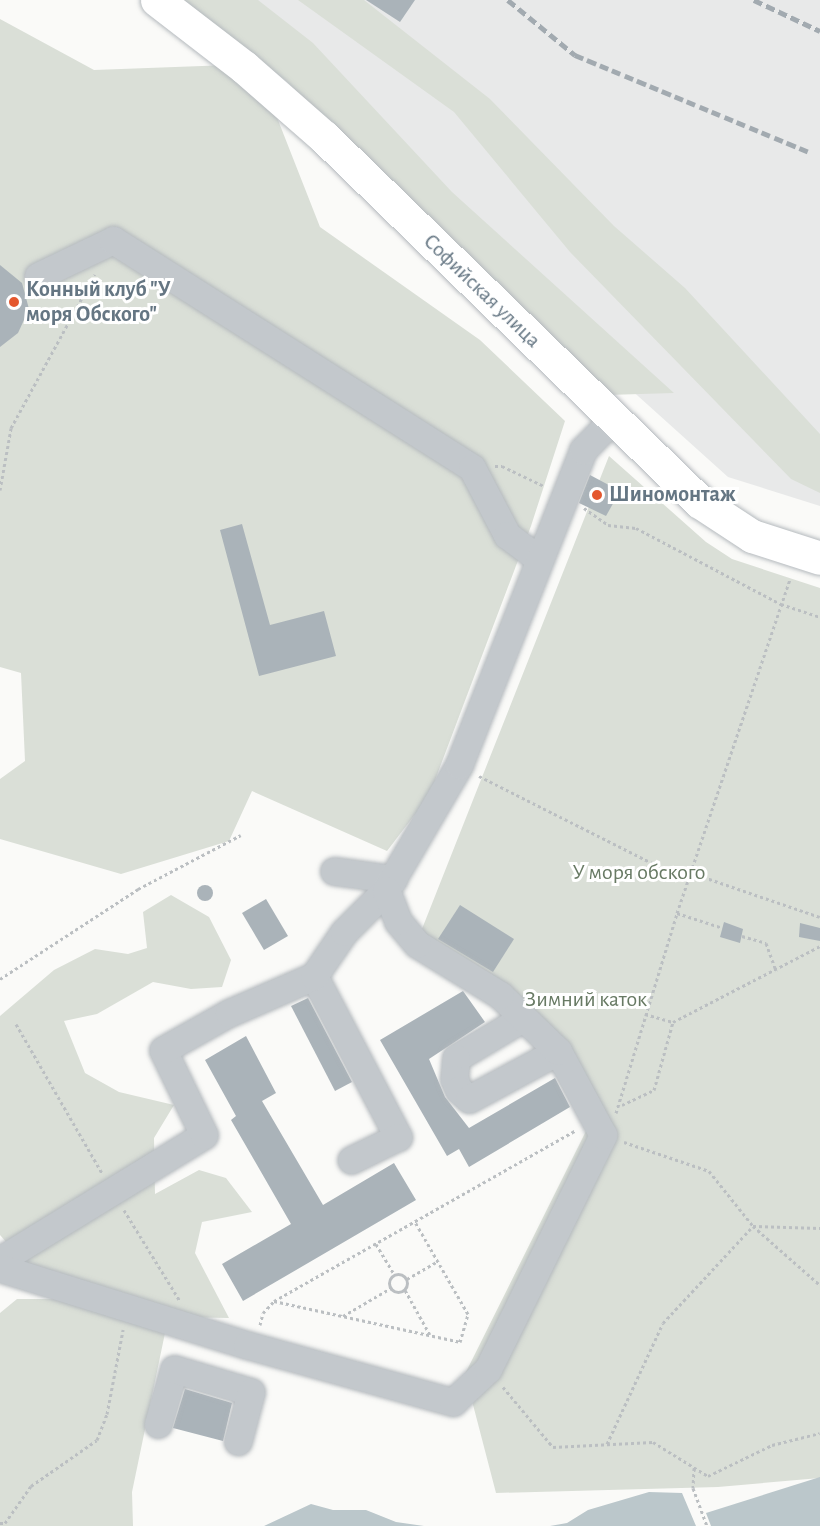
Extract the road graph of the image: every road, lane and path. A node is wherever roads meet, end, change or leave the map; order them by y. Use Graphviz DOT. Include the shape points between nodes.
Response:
graph roads {
  1 [pos="157,0"];
  2 [pos="113,240"];
  3 [pos="38,276"];
  4 [pos="613,419"];
  5 [pos="472,468"];
  6 [pos="0,490"];
  7 [pos="563,495"];
  8 [pos="820,558"];
  9 [pos="539,559"];
  10 [pos="790,579"];
  11 [pos="781,604"];
  12 [pos="820,617"];
  13 [pos="459,765"];
  14 [pos="241,835"];
  15 [pos="334,871"];
  16 [pos="692,873"];
  17 [pos="688,881"];
  18 [pos="389,884"];
  19 [pos="677,913"];
  20 [pos="820,917"];
  21 [pos="723,928"];
  22 [pos="742,936"];
  23 [pos="820,946"];
  24 [pos="776,971"];
  25 [pos="314,976"];
  26 [pos="0,979"];
  27 [pos="645,1014"];
  28 [pos="523,1018"];
  29 [pos="674,1022"];
  30 [pos="558,1051"];
  31 [pos="621,1105"];
  32 [pos="599,1127"];
  33 [pos="351,1160"];
  34 [pos="415,1222"];
  35 [pos="753,1226"];
  36 [pos="820,1228"];
  37 [pos="376,1244"];
  38 [pos="0,1260"];
  39 [pos="438,1261"];
  40 [pos="0,1268"];
  41 [pos="394,1274"];
  42 [pos="407,1279"];
  43 [pos="820,1285"];
  44 [pos="391,1288"];
  45 [pos="405,1290"];
  46 [pos="274,1301"];
  47 [pos="128,1307"];
  48 [pos="342,1316"];
  49 [pos="430,1335"];
  50 [pos="252,1345"];
  51 [pos="488,1369"];
  52 [pos="238,1385"];
  53 [pos="158,1424"];
  54 [pos="820,1433"];
  55 [pos="238,1441"];
  56 [pos="607,1444"];
  57 [pos="693,1468"];
  58 [pos="0,1523"];
  59 [pos="707,1526"];
  1 -- 4 [label="main road, Софийская улица" via="244,67 324,137"];
  2 -- 3 [label="lane"];
  2 -- 5 [label="lane"];
  2 -- 6 [label="path" via="11,428"];
  4 -- 7 [label="lane" via="583,450"];
  4 -- 8 [label="main road, Софийская улица" via="700,502 752,536"];
  5 -- 7 [label="path" via="502,466"];
  5 -- 9 [label="lane" via="507,535"];
  7 -- 9 [label="lane"];
  7 -- 11 [label="path" via="608,525 636,528"];
  9 -- 13 [label="lane"];
  10 -- 11 [label="path"];
  11 -- 12 [label="path"];
  11 -- 16 [label="path"];
  13 -- 17 [label="path"];
  13 -- 18 [label="lane"];
  14 -- 26 [label="path" via="138,889"];
  15 -- 18 [label="lane"];
  16 -- 17 [label="path"];
  16 -- 20 [label="path"];
  17 -- 19 [label="path"];
  18 -- 25 [label="lane" via="345,932"];
  18 -- 28 [label="lane" via="398,921 417,944 500,995"];
  19 -- 21 [label="path"];
  19 -- 27 [label="path"];
  22 -- 24 [label="path" via="766,943"];
  23 -- 24 [label="path"];
  24 -- 29 [label="path"];
  25 -- 33 [label="lane" via="398,1137"];
  25 -- 38 [label="lane" via="229,1013 163,1050 204,1135"];
  27 -- 29 [label="path"];
  27 -- 31 [label="path"];
  28 -- 30 [label="lane"];
  28 -- 30 [label="lane" via="456,1058 454,1079 459,1090 470,1099"];
  29 -- 31 [label="path" via="654,1089"];
  30 -- 32 [label="lane"];
  31 -- 32 [label="path"];
  32 -- 34 [label="path"];
  32 -- 35 [label="path" via="709,1171"];
  32 -- 51 [label="lane"];
  34 -- 37 [label="path"];
  34 -- 39 [label="path"];
  35 -- 36 [label="path"];
  35 -- 43 [label="path"];
  35 -- 56 [label="path" via="663,1323"];
  37 -- 41 [label="path"];
  37 -- 46 [label="path"];
  39 -- 42 [label="path"];
  39 -- 49 [label="path" via="468,1314 460,1342"];
  40 -- 47 [label="lane"];
  41 -- 42 [label="path" via="403,1274"];
  41 -- 44 [label="path"];
  42 -- 45 [label="path"];
  44 -- 45 [label="path"];
  44 -- 48 [label="path"];
  45 -- 49 [label="path"];
  46 -- 48 [label="path"];
  46 -- 50 [label="path" via="263,1312"];
  47 -- 50 [label="lane"];
  47 -- 58 [label="path" via="107,1414 97,1440 31,1486 6,1523"];
  48 -- 49 [label="path"];
  50 -- 51 [label="lane" via="453,1402"];
  50 -- 52 [label="lane"];
  51 -- 56 [label="path" via="553,1447"];
  52 -- 53 [label="lane" via="174,1368"];
  52 -- 55 [label="lane" via="251,1392"];
  54 -- 57 [label="path" via="772,1446 708,1476"];
  56 -- 57 [label="path" via="653,1442"];
  57 -- 59 [label="path" via="693,1488"];
}
